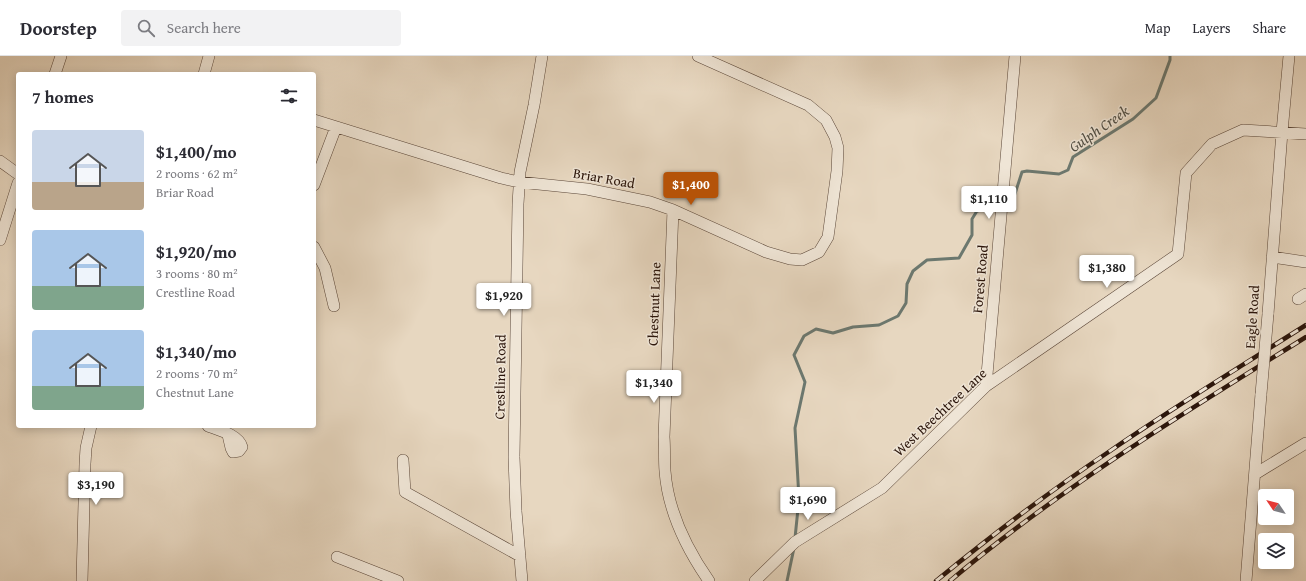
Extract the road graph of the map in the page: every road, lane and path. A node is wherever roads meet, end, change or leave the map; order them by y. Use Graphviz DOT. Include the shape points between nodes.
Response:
graph roads {
  1 [pos="61,56"];
  2 [pos="209,56"];
  3 [pos="542,56"];
  4 [pos="698,56"];
  5 [pos="1015,56"];
  6 [pos="1290,56"];
  7 [pos="56,72"];
  8 [pos="205,72"];
  9 [pos="316,121"];
  10 [pos="336,127"];
  11 [pos="1282,132"];
  12 [pos="1306,134"];
  13 [pos="0,161"];
  14 [pos="16,173"];
  15 [pos="316,180"];
  16 [pos="519,182"];
  17 [pos="16,189"];
  18 [pos="673,210"];
  19 [pos="0,240"];
  20 [pos="316,251"];
  21 [pos="1272,257"];
  22 [pos="1306,262"];
  23 [pos="334,306"];
  24 [pos="986,386"];
  25 [pos="91,428"];
  26 [pos="213,428"];
  27 [pos="228,435"];
  28 [pos="1306,443"];
  29 [pos="403,460"];
  30 [pos="1255,474"];
  31 [pos="520,556"];
  32 [pos="337,557"];
  33 [pos="82,581"];
  34 [pos="398,581"];
  35 [pos="522,581"];
  36 [pos="709,581"];
  37 [pos="755,581"];
  38 [pos="1246,581"];
  1 -- 7 [label="street"];
  2 -- 8 [label="street"];
  3 -- 16 [label="street, Crestline Road"];
  4 -- 18 [label="street, Briar Road" via="808,105 826,120 835,137 838,153 830,228 826,242 819,252 802,260 790,259 766,252"];
  5 -- 24 [label="street, Forest Road"];
  6 -- 11 [label="street, Eagle Road"];
  9 -- 10 [label="street, Briar Road"];
  10 -- 15 [label="street"];
  10 -- 16 [label="street, Briar Road"];
  11 -- 12 [label="street, West Beechtree Lane"];
  11 -- 21 [label="street, Eagle Road"];
  11 -- 24 [label="street, West Beechtree Lane" via="1242,130 1212,144 1186,173 1178,254"];
  13 -- 14 [label="street"];
  16 -- 18 [label="street, Briar Road" via="587,188 627,196"];
  16 -- 31 [label="street, Crestline Road" via="514,456"];
  17 -- 19 [label="street"];
  18 -- 36 [label="street, Chestnut Lane" via="664,437 665,472 669,497 681,536"];
  20 -- 23 [label="street" via="325,268"];
  21 -- 22 [label="street"];
  21 -- 30 [label="street, Eagle Road, bridge"];
  24 -- 37 [label="street, West Beechtree Lane" via="882,488 795,542"];
  25 -- 33 [label="street" via="85,464"];
  26 -- 27 [label="street"];
  28 -- 30 [label="street"];
  29 -- 31 [label="street" via="405,492"];
  30 -- 38 [label="street, Eagle Road"];
  31 -- 35 [label="street, Crestline Road"];
  32 -- 34 [label="street"];
}
